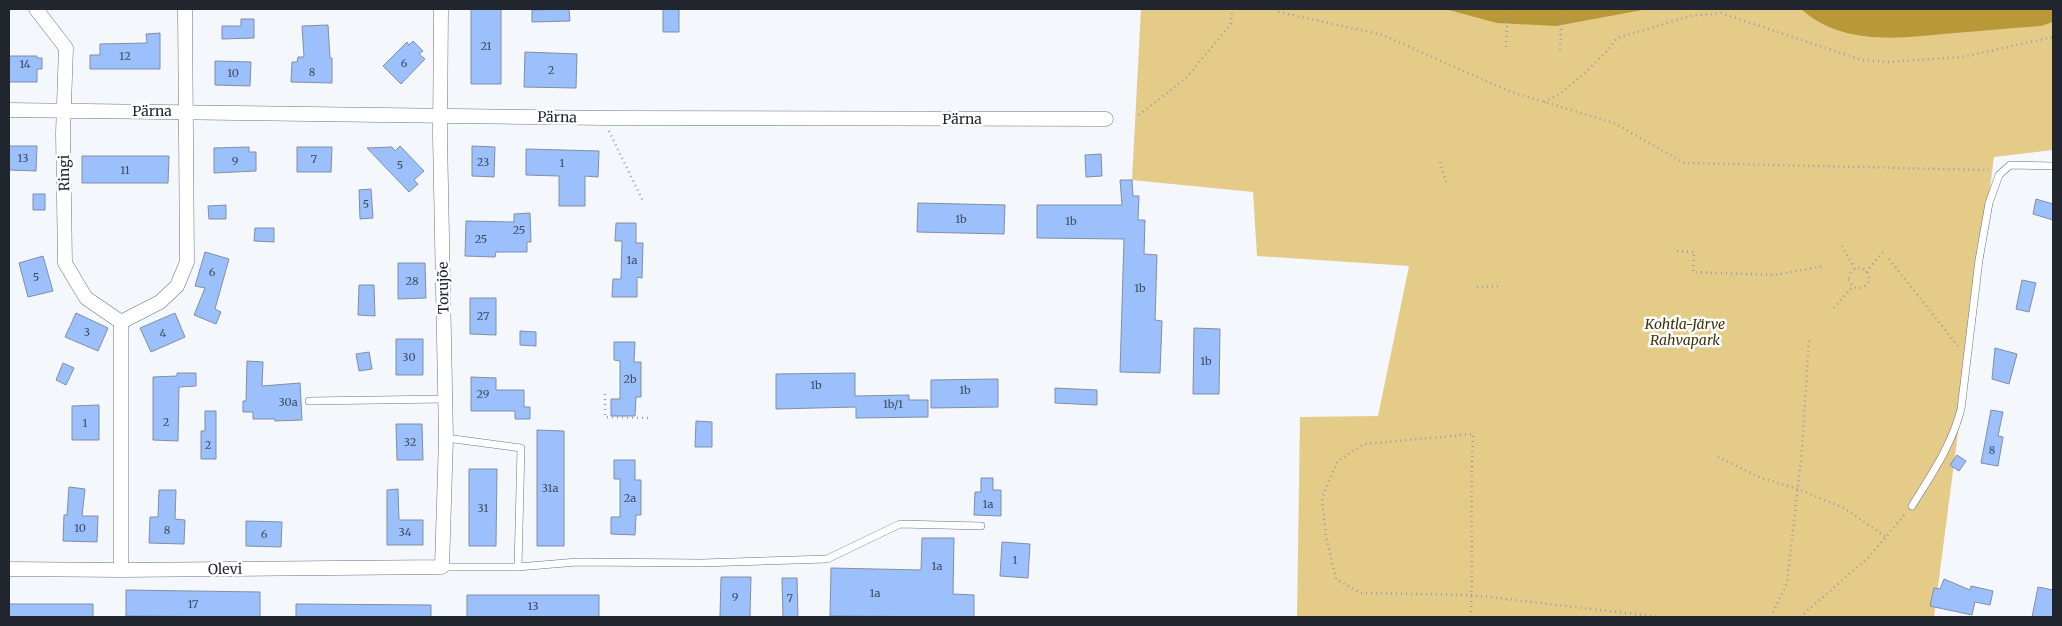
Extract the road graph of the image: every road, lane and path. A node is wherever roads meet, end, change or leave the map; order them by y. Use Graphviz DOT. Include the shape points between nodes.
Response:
graph roads {
  1 [pos="36,9"];
  2 [pos="185,9"];
  3 [pos="441,9"];
  4 [pos="1232,9"];
  5 [pos="1274,9"];
  6 [pos="1508,9"];
  7 [pos="1562,9"];
  8 [pos="2053,37"];
  9 [pos="1506,47"];
  10 [pos="1560,50"];
  11 [pos="1544,102"];
  12 [pos="9,110"];
  13 [pos="64,110"];
  14 [pos="186,111"];
  15 [pos="441,115"];
  16 [pos="1139,116"];
  17 [pos="1106,119"];
  18 [pos="608,130"];
  19 [pos="1440,162"];
  20 [pos="2053,166"];
  21 [pos="1995,170"];
  22 [pos="1446,182"];
  23 [pos="643,200"];
  24 [pos="1842,246"];
  25 [pos="1677,251"];
  26 [pos="1883,252"];
  27 [pos="1889,259"];
  28 [pos="1824,266"];
  29 [pos="1855,269"];
  30 [pos="1866,272"];
  31 [pos="1500,286"];
  32 [pos="1853,286"];
  33 [pos="1477,287"];
  34 [pos="1834,308"];
  35 [pos="121,322"];
  36 [pos="1809,339"];
  37 [pos="1967,358"];
  38 [pos="605,394"];
  39 [pos="445,398"];
  40 [pos="309,401"];
  41 [pos="649,418"];
  42 [pos="446,438"];
  43 [pos="1718,457"];
  44 [pos="1798,489"];
  45 [pos="1912,506"];
  46 [pos="981,526"];
  47 [pos="1886,537"];
  48 [pos="442,567"];
  49 [pos="518,568"];
  50 [pos="9,570"];
  51 [pos="121,570"];
  52 [pos="1472,595"];
  53 [pos="1472,617"];
  54 [pos="1660,617"];
  55 [pos="1772,617"];
  56 [pos="1800,617"];
  1 -- 13 [label="street, Ringi" via="66,48"];
  2 -- 14 [label="street"];
  3 -- 15 [label="street, Torujõe"];
  4 -- 16 [label="path" via="1231,24 1187,77"];
  5 -- 11 [label="path" via="1383,35 1511,92"];
  6 -- 9 [label="path"];
  7 -- 10 [label="path"];
  8 -- 11 [label="path" via="1962,57 1889,62 1862,60 1722,13 1698,16 1617,38 1585,73"];
  11 -- 21 [label="path" via="1614,123 1684,163"];
  12 -- 13 [label="street, Pärna"];
  13 -- 14 [label="street, Pärna"];
  13 -- 35 [label="street, Ringi" via="65,263 86,298"];
  14 -- 15 [label="street, Pärna"];
  14 -- 35 [label="street" via="187,262 177,286 160,302"];
  15 -- 17 [label="street, Pärna"];
  15 -- 39 [label="street, Torujõe"];
  18 -- 23 [label="path"];
  19 -- 22 [label="path"];
  20 -- 37 [label="lane" via="2010,165 1994,184 1979,260"];
  24 -- 29 [label="path"];
  25 -- 28 [label="path" via="1694,252 1693,272 1775,276"];
  26 -- 30 [label="path"];
  27 -- 37 [label="path"];
  29 -- 30 [label="path"];
  29 -- 32 [label="path" via="1849,278"];
  30 -- 32 [label="path" via="1868,281 1864,286"];
  31 -- 33 [label="path"];
  32 -- 34 [label="path"];
  35 -- 51 [label="street"];
  36 -- 44 [label="path"];
  37 -- 45 [label="lane" via="1958,424"];
  38 -- 41 [label="path" via="605,417"];
  39 -- 40 [label="lane"];
  39 -- 42 [label="street, Torujõe"];
  42 -- 48 [label="street, Torujõe"];
  42 -- 49 [label="lane" via="521,448"];
  43 -- 44 [label="path" via="1761,478"];
  44 -- 47 [label="path" via="1844,508"];
  44 -- 55 [label="path" via="1787,583"];
  45 -- 47 [label="path"];
  46 -- 49 [label="lane" via="900,524 827,559 577,562"];
  47 -- 56 [label="path" via="1869,557"];
  48 -- 49 [label="lane"];
  48 -- 51 [label="street, Olevi"];
  50 -- 51 [label="street, Olevi"];
  52 -- 52 [label="path" via="1361,593 1336,579 1326,536 1322,498 1337,462 1364,444 1473,434"];
  52 -- 53 [label="path"];
  52 -- 54 [label="path"];
}
